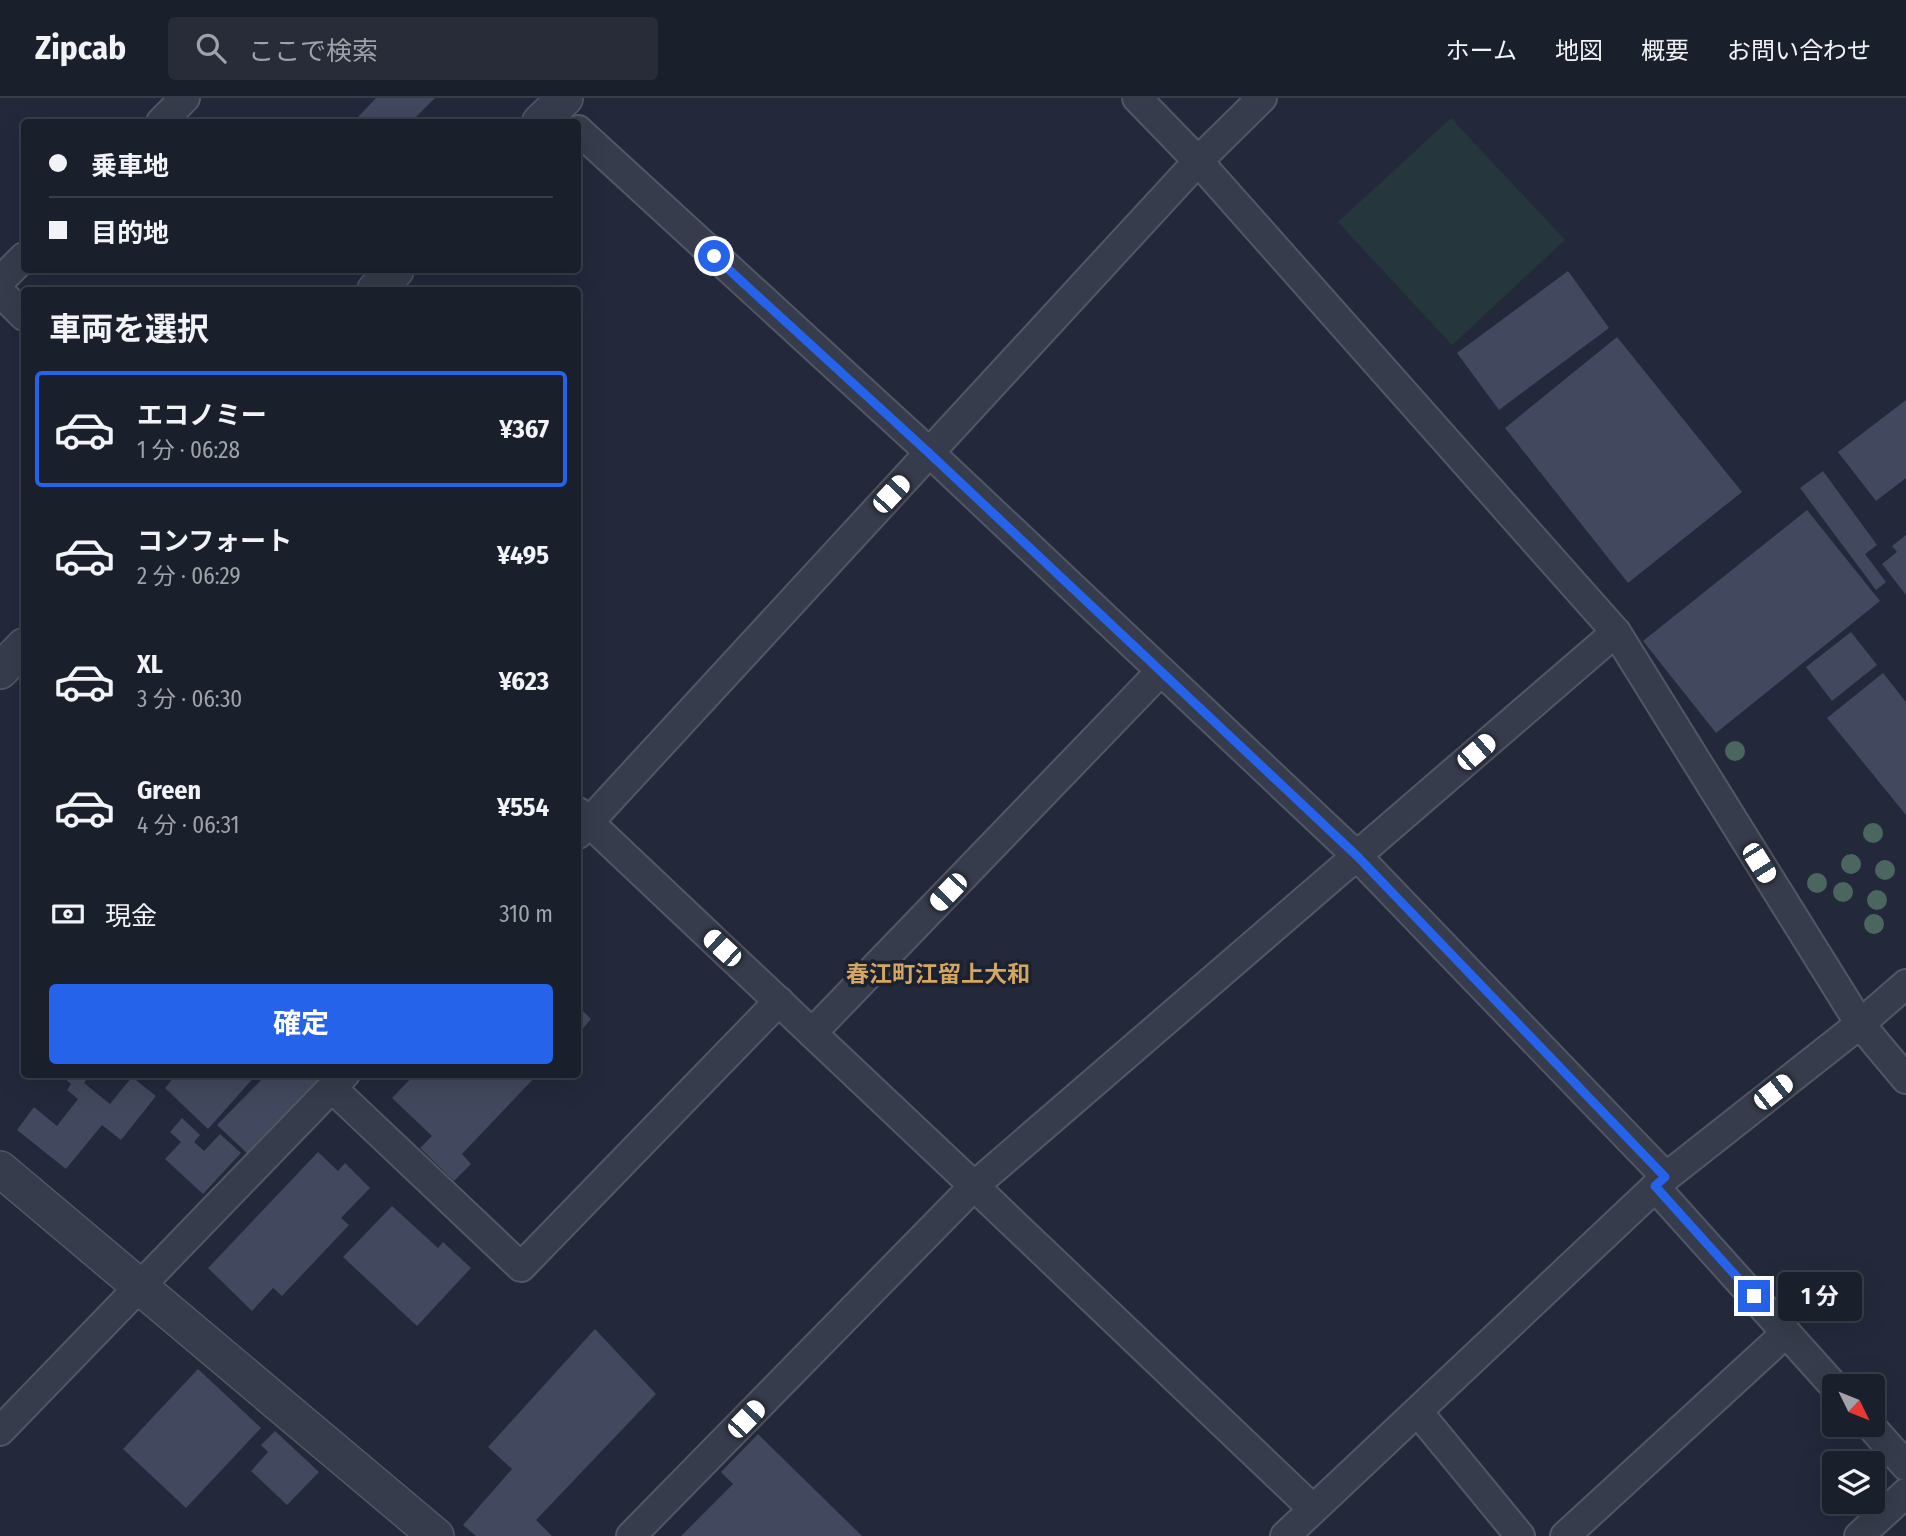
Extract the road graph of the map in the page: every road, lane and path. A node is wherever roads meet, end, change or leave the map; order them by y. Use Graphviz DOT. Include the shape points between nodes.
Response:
graph roads {
  1 [pos="185,98"];
  2 [pos="1137,98"];
  3 [pos="1262,98"];
  4 [pos="163,119"];
  5 [pos="581,134"];
  6 [pos="1198,161"];
  7 [pos="21,260"];
  8 [pos="393,273"];
  9 [pos="0,282"];
  10 [pos="378,287"];
  11 [pos="0,292"];
  12 [pos="21,313"];
  13 [pos="929,453"];
  14 [pos="1616,632"];
  15 [pos="21,649"];
  16 [pos="0,671"];
  17 [pos="1161,671"];
  18 [pos="581,823"];
  19 [pos="1357,856"];
  20 [pos="1906,984"];
  21 [pos="779,1002"];
  22 [pos="1860,1024"];
  23 [pos="812,1033"];
  24 [pos="1906,1079"];
  25 [pos="339,1081"];
  26 [pos="0,1169"];
  27 [pos="1660,1182"];
  28 [pos="974,1186"];
  29 [pos="140,1286"];
  30 [pos="1786,1333"];
  31 [pos="1823,1374"];
  32 [pos="1418,1412"];
  33 [pos="0,1431"];
  34 [pos="1880,1437"];
  35 [pos="1906,1466"];
  36 [pos="1906,1493"];
  37 [pos="1312,1508"];
  38 [pos="436,1536"];
  39 [pos="631,1536"];
  40 [pos="1285,1536"];
  41 [pos="1520,1536"];
  42 [pos="1565,1536"];
  43 [pos="1859,1536"];
  1 -- 4 [label="street"];
  2 -- 6 [label="street"];
  3 -- 6 [label="street"];
  5 -- 13 [label="street"];
  6 -- 13 [label="street"];
  6 -- 14 [label="street"];
  7 -- 9 [label="street"];
  8 -- 10 [label="street"];
  11 -- 12 [label="street"];
  13 -- 17 [label="street"];
  13 -- 18 [label="street"];
  14 -- 19 [label="street"];
  14 -- 22 [label="street"];
  15 -- 16 [label="street"];
  17 -- 19 [label="street"];
  17 -- 23 [label="street"];
  18 -- 21 [label="street"];
  19 -- 27 [label="street"];
  19 -- 28 [label="street"];
  20 -- 22 [label="street"];
  21 -- 23 [label="street"];
  21 -- 25 [label="street" via="521,1267"];
  22 -- 24 [label="street"];
  22 -- 27 [label="street"];
  23 -- 28 [label="street"];
  25 -- 29 [label="street"];
  26 -- 29 [label="street"];
  27 -- 30 [label="street"];
  27 -- 32 [label="street"];
  28 -- 37 [label="street"];
  28 -- 39 [label="street"];
  29 -- 33 [label="street"];
  29 -- 38 [label="street"];
  30 -- 31 [label="street"];
  30 -- 42 [label="street"];
  32 -- 37 [label="street"];
  32 -- 41 [label="street"];
  34 -- 35 [label="street"];
  36 -- 43 [label="street"];
  37 -- 40 [label="street"];
}
